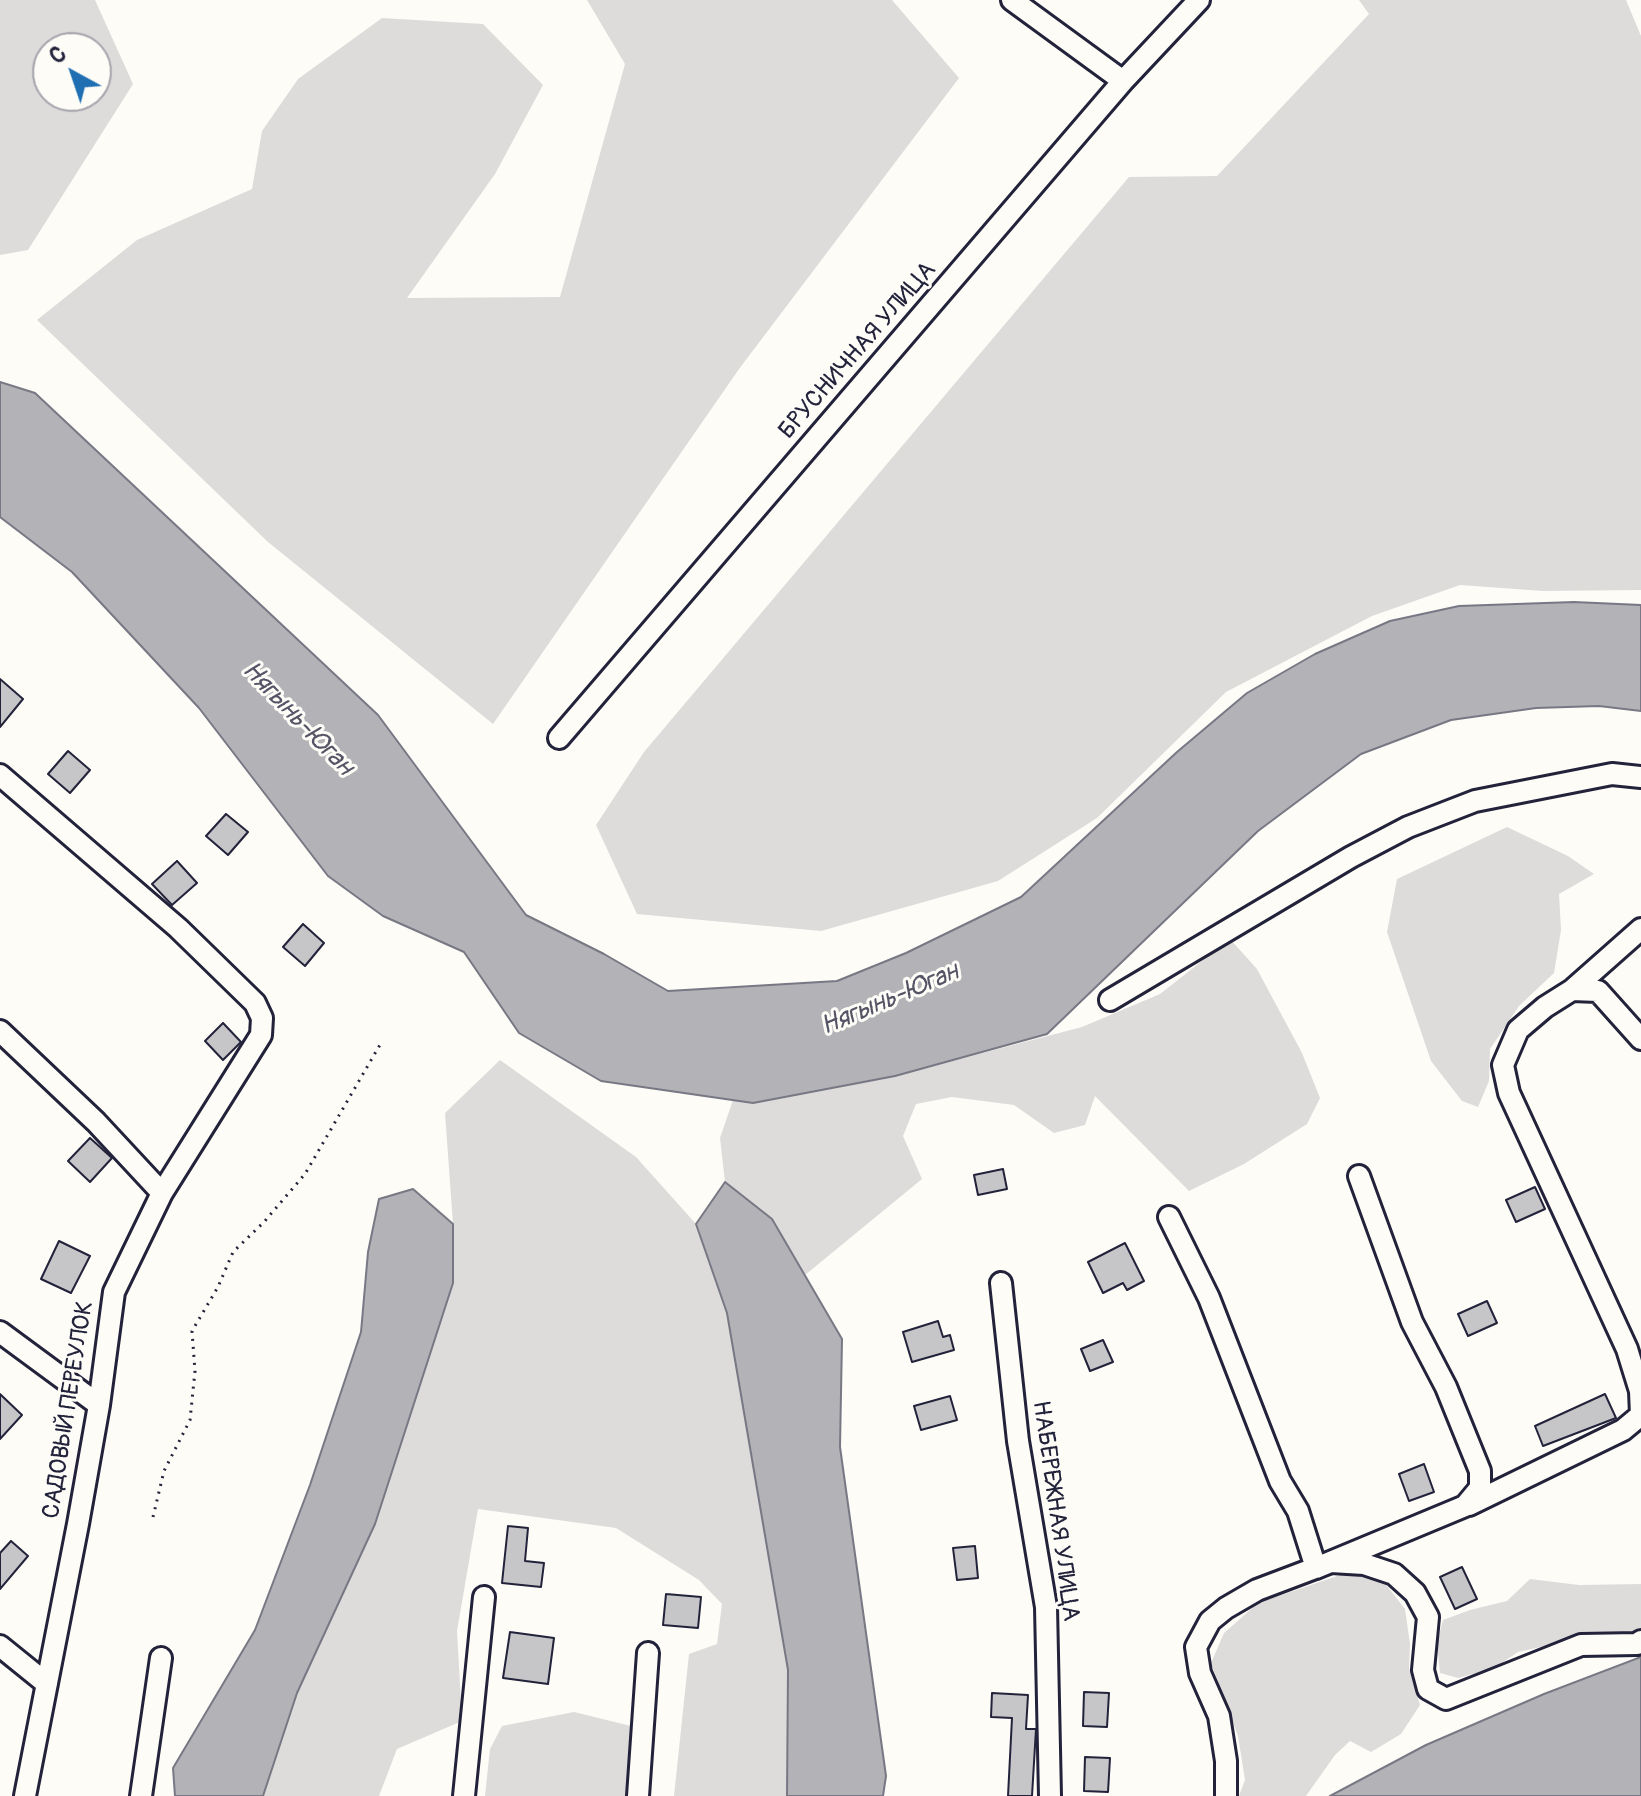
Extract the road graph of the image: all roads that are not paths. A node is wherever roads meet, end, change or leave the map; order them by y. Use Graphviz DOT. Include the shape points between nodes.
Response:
graph roads {
  1 [pos="1012,0"];
  2 [pos="1199,0"];
  3 [pos="1123,81"];
  4 [pos="559,738"];
  5 [pos="0,775"];
  6 [pos="1641,777"];
  7 [pos="1641,929"];
  8 [pos="1572,990"];
  9 [pos="1110,1000"];
  10 [pos="0,1031"];
  11 [pos="1641,1039"];
  12 [pos="1359,1176"];
  13 [pos="162,1193"];
  14 [pos="1169,1217"];
  15 [pos="1001,1283"];
  16 [pos="0,1332"];
  17 [pos="99,1405"];
  18 [pos="1465,1506"];
  19 [pos="1316,1568"];
  20 [pos="484,1597"];
  21 [pos="1641,1641"];
  22 [pos="0,1646"];
  23 [pos="648,1653"];
  24 [pos="161,1658"];
  25 [pos="47,1684"];
  26 [pos="25,1796"];
  27 [pos="141,1796"];
  28 [pos="464,1796"];
  29 [pos="638,1796"];
  30 [pos="1050,1796"];
  31 [pos="1226,1796"];
  1 -- 3 [label="street"];
  2 -- 3 [label="street, БРУСНИЧНАЯ УЛИЦА"];
  3 -- 4 [label="street, БРУСНИЧНАЯ УЛИЦА"];
  5 -- 13 [label="street, САДОВЫЙ ПЕРЕУЛОК" via="178,928 255,1003 262,1018 261,1035"];
  6 -- 9 [label="street" via="1612,774 1475,801 1408,827"];
  7 -- 8 [label="street"];
  8 -- 11 [label="street" via="1598,991"];
  8 -- 18 [label="street" via="1518,1030 1503,1065 1509,1093 1627,1349 1640,1391 1641,1415 1599,1443"];
  10 -- 13 [label="street"];
  12 -- 18 [label="street" via="1412,1322 1480,1471 1480,1488"];
  13 -- 17 [label="street, САДОВЫЙ ПЕРЕУЛОК" via="114,1292"];
  14 -- 19 [label="street" via="1209,1298 1280,1481 1298,1511"];
  15 -- 30 [label="street, НАБЕРЕЖНАЯ УЛИЦА" via="1018,1441 1046,1607"];
  16 -- 17 [label="street"];
  17 -- 25 [label="street, САДОВЫЙ ПЕРЕУЛОК"];
  18 -- 19 [label="street"];
  19 -- 21 [label="street" via="1331,1562 1364,1564 1394,1574 1415,1593 1428,1617 1423,1670 1428,1689 1446,1699 1581,1645"];
  19 -- 31 [label="street" via="1226,1608 1210,1621 1196,1647 1200,1673 1219,1716"];
  20 -- 28 [label="street"];
  22 -- 25 [label="street"];
  23 -- 29 [label="street"];
  24 -- 27 [label="street"];
  25 -- 26 [label="street, САДОВЫЙ ПЕРЕУЛОК"];
}
